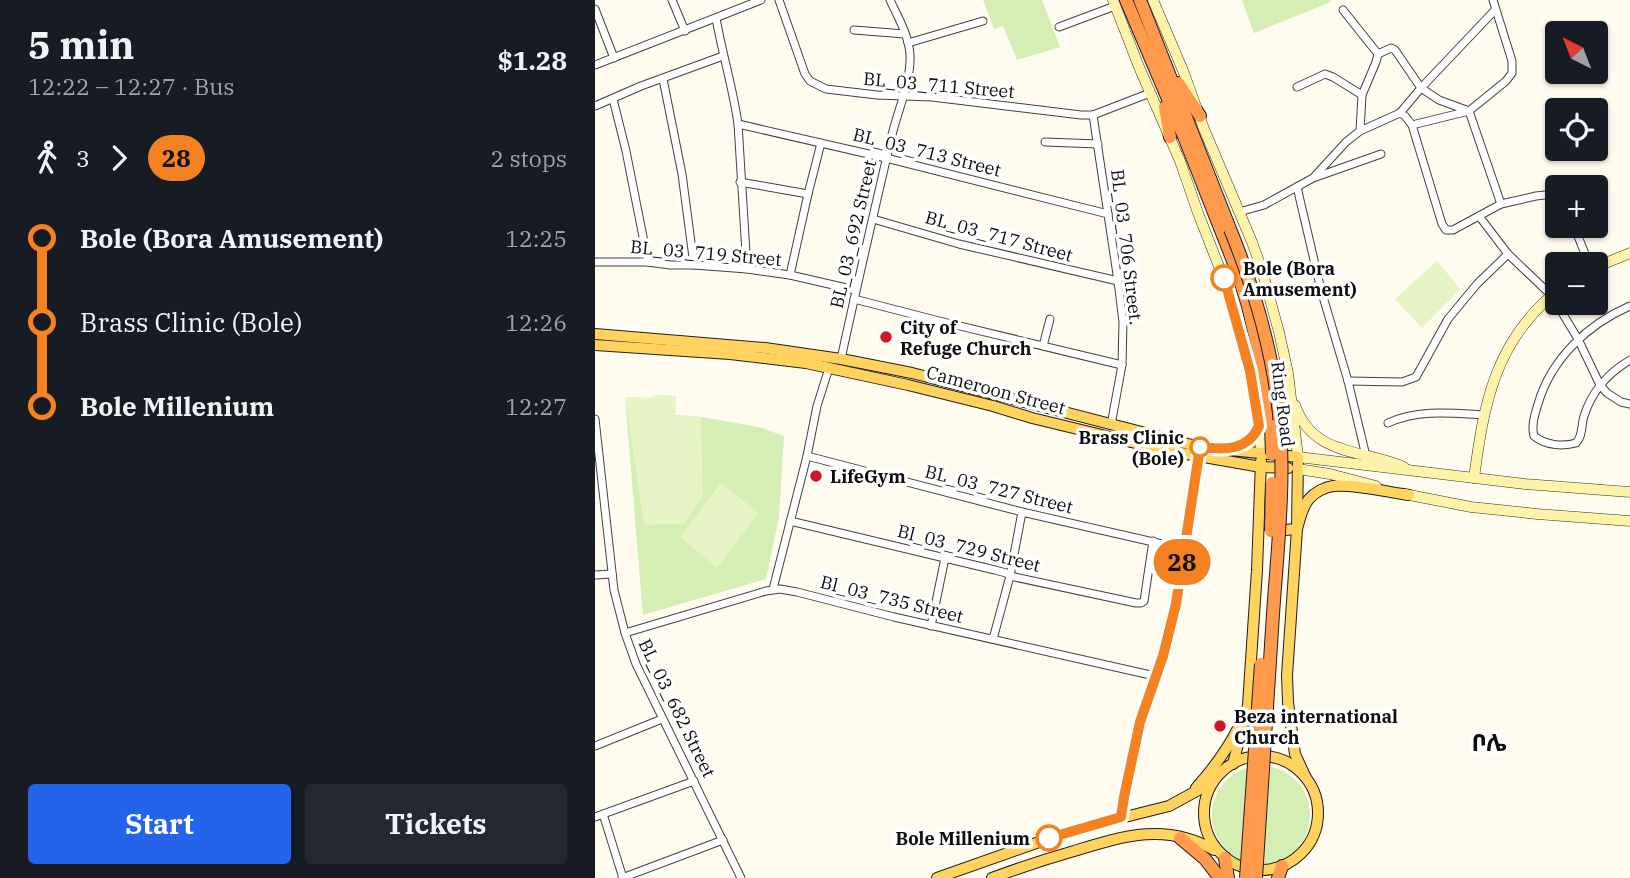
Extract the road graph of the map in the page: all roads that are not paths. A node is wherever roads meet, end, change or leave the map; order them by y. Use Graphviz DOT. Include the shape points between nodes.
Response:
graph roads {
  1 [pos="672,0"];
  2 [pos="779,0"];
  3 [pos="890,0"];
  4 [pos="1140,0"];
  5 [pos="1153,0"];
  6 [pos="1493,0"];
  7 [pos="755,1"];
  8 [pos="1118,2"];
  9 [pos="595,9"];
  10 [pos="1495,9"];
  11 [pos="1343,10"];
  12 [pos="716,18"];
  13 [pos="983,21"];
  14 [pos="1059,27"];
  15 [pos="685,30"];
  16 [pos="854,30"];
  17 [pos="905,34"];
  18 [pos="908,43"];
  19 [pos="1378,54"];
  20 [pos="723,56"];
  21 [pos="614,58"];
  22 [pos="1165,62"];
  23 [pos="595,65"];
  24 [pos="663,79"];
  25 [pos="1159,79"];
  26 [pos="1297,87"];
  27 [pos="1420,88"];
  28 [pos="1150,93"];
  29 [pos="904,95"];
  30 [pos="1362,95"];
  31 [pos="613,99"];
  32 [pos="595,106"];
  33 [pos="1469,111"];
  34 [pos="1400,113"];
  35 [pos="1093,115"];
  36 [pos="1200,116"];
  37 [pos="738,124"];
  38 [pos="1412,125"];
  39 [pos="1360,131"];
  40 [pos="1170,137"];
  41 [pos="1189,137"];
  42 [pos="1045,142"];
  43 [pos="821,143"];
  44 [pos="1098,144"];
  45 [pos="1381,154"];
  46 [pos="886,158"];
  47 [pos="1313,178"];
  48 [pos="740,182"];
  49 [pos="1297,187"];
  50 [pos="808,194"];
  51 [pos="1545,195"];
  52 [pos="1501,204"];
  53 [pos="1239,212"];
  54 [pos="1108,214"];
  55 [pos="1479,216"];
  56 [pos="873,219"];
  57 [pos="1630,253"];
  58 [pos="1508,254"];
  59 [pos="595,262"];
  60 [pos="647,262"];
  61 [pos="1608,262"];
  62 [pos="694,265"];
  63 [pos="747,269"];
  64 [pos="790,275"];
  65 [pos="1118,281"];
  66 [pos="1545,285"];
  67 [pos="855,294"];
  68 [pos="1545,303"];
  69 [pos="1630,306"];
  70 [pos="1566,315"];
  71 [pos="1050,319"];
  72 [pos="595,334"];
  73 [pos="1578,339"];
  74 [pos="595,345"];
  75 [pos="1043,346"];
  76 [pos="841,359"];
  77 [pos="1630,360"];
  78 [pos="1122,365"];
  79 [pos="828,368"];
  80 [pos="912,373"];
  81 [pos="1347,381"];
  82 [pos="908,385"];
  83 [pos="1600,385"];
  84 [pos="1291,393"];
  85 [pos="1630,404"];
  86 [pos="1484,415"];
  87 [pos="595,419"];
  88 [pos="1388,423"];
  89 [pos="1111,425"];
  90 [pos="1259,426"];
  91 [pos="1165,444"];
  92 [pos="1217,449"];
  93 [pos="1199,452"];
  94 [pos="1261,454"];
  95 [pos="807,456"];
  96 [pos="1366,456"];
  97 [pos="1298,463"];
  98 [pos="1262,467"];
  99 [pos="1414,472"];
  100 [pos="1475,478"];
  101 [pos="1630,492"];
  102 [pos="1409,495"];
  103 [pos="1022,512"];
  104 [pos="790,521"];
  105 [pos="1630,521"];
  106 [pos="1297,529"];
  107 [pos="1259,532"];
  108 [pos="1153,541"];
  109 [pos="1184,549"];
  110 [pos="945,558"];
  111 [pos="612,574"];
  112 [pos="595,575"];
  113 [pos="1010,576"];
  114 [pos="773,589"];
  115 [pos="931,626"];
  116 [pos="625,633"];
  117 [pos="993,639"];
  118 [pos="1155,676"];
  119 [pos="1248,705"];
  120 [pos="662,719"];
  121 [pos="595,746"];
  122 [pos="1233,764"];
  123 [pos="1306,778"];
  124 [pos="694,780"];
  125 [pos="1213,782"];
  126 [pos="1193,792"];
  127 [pos="599,815"];
  128 [pos="1121,817"];
  129 [pos="1180,838"];
  130 [pos="723,840"];
  131 [pos="1222,856"];
  132 [pos="1280,872"];
  133 [pos="622,878"];
  134 [pos="741,878"];
  135 [pos="937,878"];
  136 [pos="992,878"];
  137 [pos="1220,878"];
  138 [pos="1228,878"];
  139 [pos="1246,878"];
  140 [pos="1256,878"];
  1 -- 15 [label="street"];
  2 -- 29 [label="street, BL_03_711 Street" via="810,81 827,89"];
  3 -- 17 [label="street, BL_03_692 Street"];
  4 -- 22 [label="highway, Ring Road"];
  5 -- 36 [label="street, Ring Road"];
  6 -- 10 [label="street"];
  7 -- 12 [label="street"];
  8 -- 14 [label="street"];
  8 -- 25 [label="highway, Ring Road"];
  8 -- 28 [label="street, Ring Road"];
  9 -- 21 [label="street"];
  10 -- 27 [label="street"];
  10 -- 33 [label="street" via="1512,73"];
  11 -- 19 [label="street"];
  12 -- 15 [label="street"];
  12 -- 20 [label="street"];
  13 -- 18 [label="street"];
  15 -- 21 [label="street"];
  16 -- 17 [label="street"];
  17 -- 18 [label="street, BL_03_692 Street"];
  18 -- 29 [label="street, BL_03_692 Street"];
  19 -- 27 [label="street" via="1395,50"];
  19 -- 30 [label="street"];
  20 -- 24 [label="street"];
  20 -- 37 [label="street"];
  21 -- 23 [label="street"];
  22 -- 36 [label="highway"];
  22 -- 41 [label="highway, Ring Road"];
  24 -- 31 [label="street"];
  24 -- 62 [label="street"];
  25 -- 40 [label="highway"];
  25 -- 41 [label="highway, Ring Road"];
  26 -- 30 [label="street" via="1325,74"];
  27 -- 33 [label="street"];
  27 -- 34 [label="street"];
  28 -- 35 [label="street, BL_03_711 Street"];
  28 -- 40 [label="street, Ring Road"];
  29 -- 35 [label="street, BL_03_711 Street"];
  29 -- 46 [label="street, BL_03_692 Street"];
  30 -- 39 [label="street"];
  31 -- 32 [label="street"];
  31 -- 60 [label="street"];
  33 -- 38 [label="street"];
  33 -- 52 [label="street"];
  34 -- 38 [label="street"];
  34 -- 39 [label="street"];
  35 -- 44 [label="street, BL_03_706 Street."];
  36 -- 53 [label="street, Ring Road"];
  37 -- 43 [label="street, BL_03_713 Street"];
  37 -- 48 [label="street"];
  38 -- 55 [label="street" via="1446,230"];
  39 -- 47 [label="street"];
  40 -- 90 [label="street, Ring Road" via="1227,287 1250,371"];
  41 -- 139 [label="highway, Ring Road, bridge" via="1248,306 1271,426 1268,578"];
  41 -- 140 [label="highway, Ring Road, bridge" via="1250,279 1269,350 1280,425 1281,504"];
  42 -- 44 [label="street"];
  43 -- 46 [label="street, BL_03_713 Street"];
  43 -- 50 [label="street"];
  44 -- 54 [label="street, BL_03_706 Street."];
  45 -- 47 [label="street"];
  46 -- 54 [label="street, BL_03_713 Street"];
  46 -- 56 [label="street, BL_03_692 Street"];
  47 -- 49 [label="street"];
  48 -- 50 [label="street"];
  48 -- 63 [label="street"];
  49 -- 53 [label="street"];
  49 -- 81 [label="street"];
  50 -- 64 [label="street"];
  51 -- 52 [label="street"];
  52 -- 55 [label="street"];
  53 -- 84 [label="street, Ring Road" via="1272,304"];
  54 -- 65 [label="street, BL_03_706 Street."];
  55 -- 58 [label="street"];
  56 -- 65 [label="street, BL_03_717 Street"];
  56 -- 67 [label="street, BL_03_692 Street"];
  57 -- 61 [label="street"];
  58 -- 66 [label="street"];
  58 -- 81 [label="street" via="1454,311 1416,377 1402,382"];
  59 -- 60 [label="street, BL_03_719 Street"];
  60 -- 62 [label="street, BL_03_719 Street"];
  62 -- 63 [label="street, BL_03_719 Street"];
  63 -- 64 [label="street, BL_03_719 Street"];
  64 -- 67 [label="street, BL_03_719 Street"];
  65 -- 78 [label="street, BL_03_706 Street."];
  67 -- 75 [label="street, BL_03_719 Street" via="939,321"];
  67 -- 76 [label="street, BL_03_692 Street"];
  68 -- 86 [label="street" via="1511,343 1493,380"];
  69 -- 73 [label="street"];
  70 -- 73 [label="street"];
  71 -- 75 [label="street"];
  72 -- 76 [label="main road, Cameroon Street"];
  73 -- 83 [label="street"];
  73 -- 83 [label="street" via="1542,388 1534,436 1545,443 1576,443 1587,407"];
  74 -- 79 [label="main road, Cameroon Street" via="730,354"];
  75 -- 78 [label="street, BL_03_719 Street"];
  76 -- 80 [label="main road, Cameroon Street"];
  77 -- 83 [label="street"];
  78 -- 89 [label="street, BL_03_706 Street."];
  79 -- 82 [label="main road, Cameroon Street"];
  79 -- 95 [label="street"];
  80 -- 82 [label="main road"];
  80 -- 89 [label="main road, Cameroon Street"];
  81 -- 96 [label="street"];
  82 -- 91 [label="main road, Cameroon Street" via="1032,418"];
  83 -- 85 [label="street"];
  84 -- 96 [label="street" via="1304,424 1316,436 1329,445"];
  84 -- 97 [label="street, Ring Road"];
  86 -- 88 [label="street" via="1416,414"];
  86 -- 100 [label="street"];
  87 -- 111 [label="street, BL_03_682 Street"];
  89 -- 91 [label="main road, Cameroon Street"];
  90 -- 92 [label="main road" via="1243,444"];
  90 -- 94 [label="street, Ring Road"];
  91 -- 93 [label="main road, Cameroon Street"];
  92 -- 93 [label="main road, Cameroon Street"];
  92 -- 94 [label="main road, Cameroon Street"];
  93 -- 98 [label="main road, Cameroon Street"];
  93 -- 109 [label="street"];
  94 -- 97 [label="main road, Cameroon Street"];
  94 -- 98 [label="main road, Ring Road"];
  95 -- 103 [label="street, BL_03_727 Street"];
  95 -- 104 [label="street"];
  96 -- 99 [label="street"];
  97 -- 98 [label="main road, Cameroon Street"];
  97 -- 99 [label="street"];
  97 -- 102 [label="street"];
  97 -- 106 [label="main road, Ring Road"];
  98 -- 107 [label="main road, Ring Road"];
  99 -- 100 [label="street"];
  100 -- 101 [label="street"];
  102 -- 105 [label="street" via="1471,507"];
  102 -- 106 [label="main road" via="1332,486 1309,499"];
  103 -- 108 [label="street, BL_03_727 Street"];
  103 -- 113 [label="street"];
  104 -- 110 [label="street, Bl_03_729 Street"];
  104 -- 114 [label="street"];
  106 -- 107 [label="main road"];
  106 -- 123 [label="main road, Ring Road" via="1287,675 1295,754"];
  107 -- 119 [label="main road, Ring Road"];
  108 -- 109 [label="street, BL_03_727 Street"];
  108 -- 113 [label="street, Bl_03_729 Street" via="1141,603"];
  109 -- 118 [label="street" via="1176,604"];
  110 -- 113 [label="street, Bl_03_729 Street"];
  110 -- 115 [label="street"];
  111 -- 112 [label="street"];
  111 -- 116 [label="street, BL_03_682 Street"];
  113 -- 117 [label="street"];
  114 -- 115 [label="street, Bl_03_735 Street"];
  114 -- 116 [label="street, Bl_03_735 Street"];
  115 -- 117 [label="street, Bl_03_735 Street"];
  116 -- 120 [label="street, BL_03_682 Street"];
  117 -- 118 [label="street, Bl_03_735 Street"];
  118 -- 128 [label="street" via="1140,722"];
  119 -- 122 [label="main road, Ring Road"];
  119 -- 126 [label="main road" via="1229,745"];
  120 -- 121 [label="street"];
  120 -- 124 [label="street, BL_03_682 Street"];
  122 -- 123 [label="main road" via="1245,758 1272,757 1297,768"];
  122 -- 125 [label="main road"];
  123 -- 132 [label="main road" via="1318,809 1316,827 1309,844"];
  124 -- 127 [label="street"];
  124 -- 130 [label="street, BL_03_682 Street"];
  125 -- 126 [label="main road"];
  125 -- 131 [label="main road" via="1203,811 1210,841"];
  126 -- 128 [label="main road" via="1168,806"];
  127 -- 133 [label="street"];
  128 -- 135 [label="main road"];
  129 -- 131 [label="main road" via="1203,844"];
  129 -- 136 [label="main road" via="1158,833 1130,835"];
  129 -- 137 [label="highway"];
  130 -- 133 [label="street"];
  130 -- 134 [label="street, BL_03_682 Street"];
  131 -- 132 [label="main road" via="1252,870"];
  131 -- 138 [label="highway"];
}
